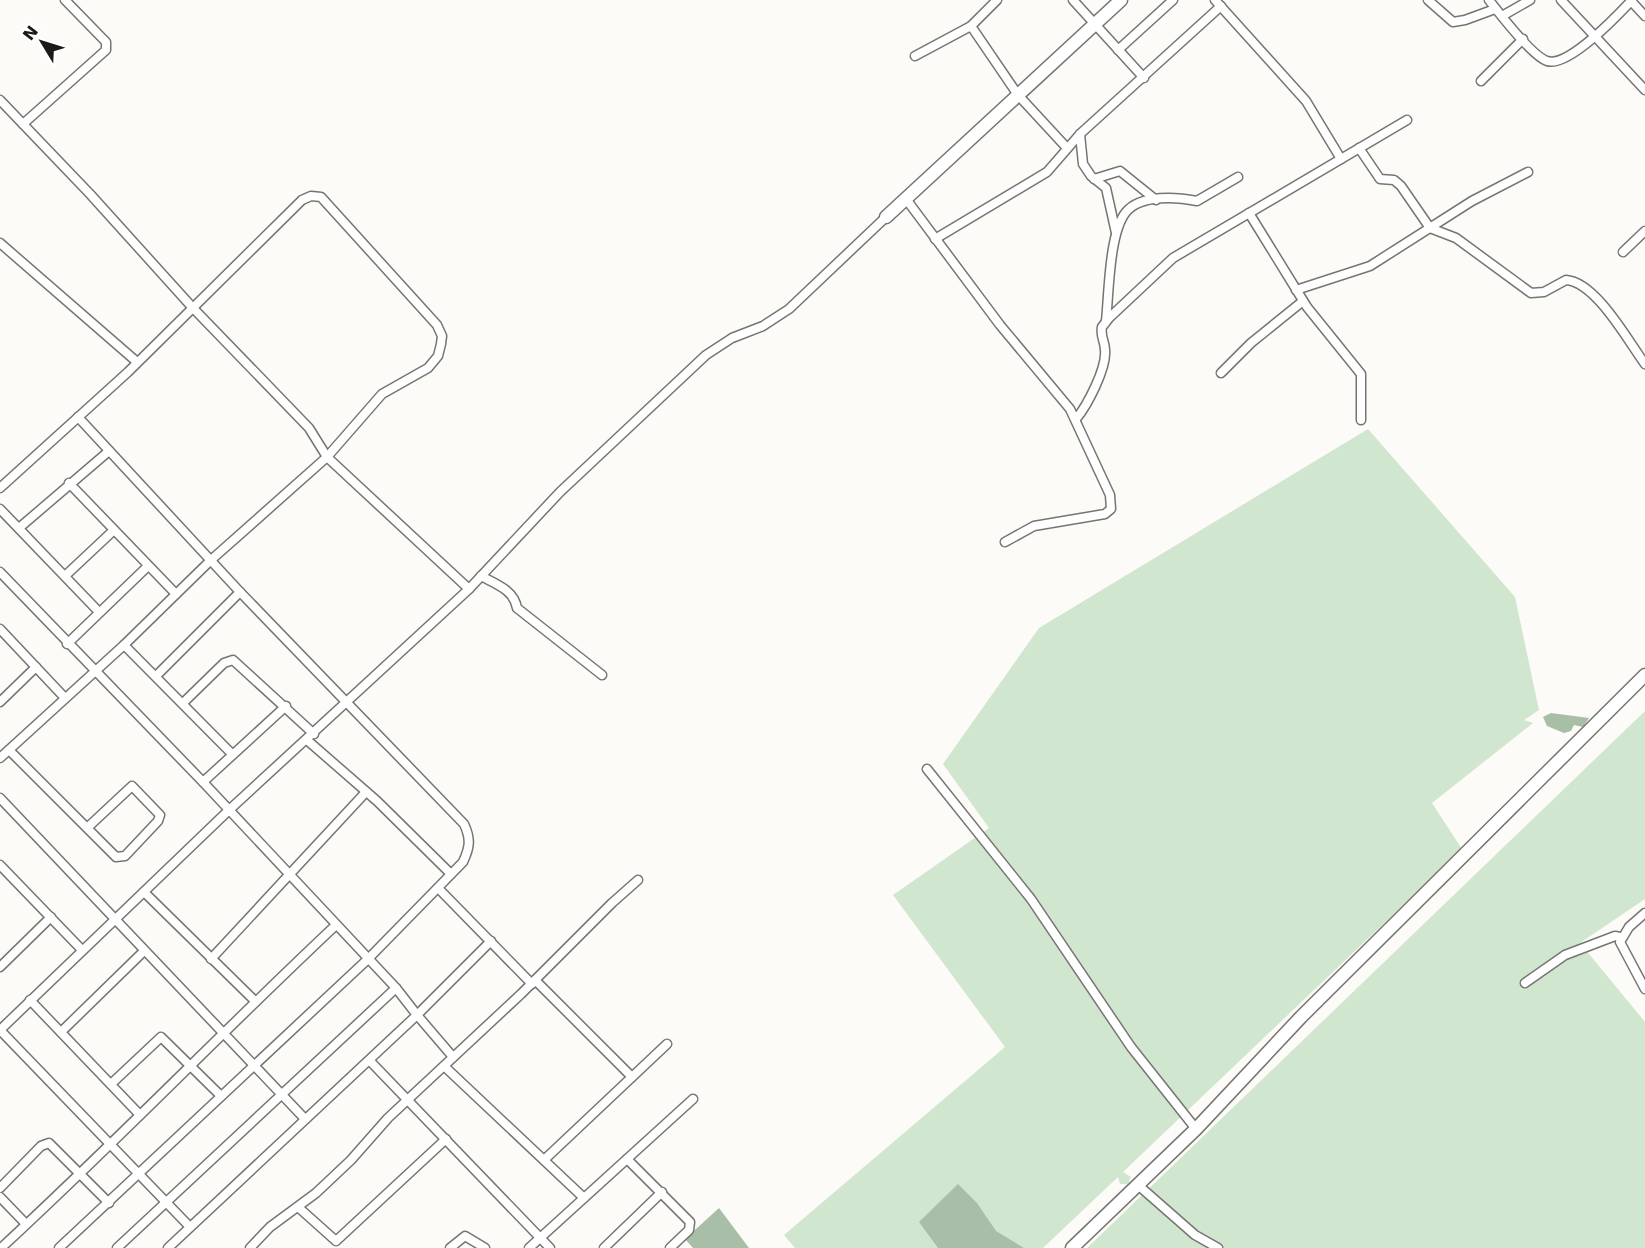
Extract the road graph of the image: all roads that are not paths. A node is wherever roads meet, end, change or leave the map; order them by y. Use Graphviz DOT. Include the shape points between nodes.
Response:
graph roads {
  1 [pos="65,0"];
  2 [pos="997,0"];
  3 [pos="1073,0"];
  4 [pos="1120,0"];
  5 [pos="1173,0"];
  6 [pos="1428,0"];
  7 [pos="1489,0"];
  8 [pos="1530,0"];
  9 [pos="1561,0"];
  10 [pos="1631,1"];
  11 [pos="1218,3"];
  12 [pos="1498,12"];
  13 [pos="1645,16"];
  14 [pos="1095,24"];
  15 [pos="971,26"];
  16 [pos="1523,39"];
  17 [pos="1595,39"];
  18 [pos="1118,50"];
  19 [pos="915,56"];
  20 [pos="1144,78"];
  21 [pos="1481,81"];
  22 [pos="1645,90"];
  23 [pos="1018,95"];
  24 [pos="0,100"];
  25 [pos="1407,120"];
  26 [pos="23,124"];
  27 [pos="1080,134"];
  28 [pos="1067,148"];
  29 [pos="1359,148"];
  30 [pos="1341,159"];
  31 [pos="1528,172"];
  32 [pos="1238,177"];
  33 [pos="1094,179"];
  34 [pos="906,199"];
  35 [pos="1156,200"];
  36 [pos="1249,213"];
  37 [pos="886,218"];
  38 [pos="1430,228"];
  39 [pos="1645,231"];
  40 [pos="1116,233"];
  41 [pos="935,239"];
  42 [pos="0,243"];
  43 [pos="1623,252"];
  44 [pos="1296,290"];
  45 [pos="1303,301"];
  46 [pos="192,307"];
  47 [pos="1106,321"];
  48 [pos="136,362"];
  49 [pos="1645,364"];
  50 [pos="1221,373"];
  51 [pos="78,417"];
  52 [pos="1076,419"];
  53 [pos="1361,420"];
  54 [pos="109,451"];
  55 [pos="327,457"];
  56 [pos="69,483"];
  57 [pos="0,488"];
  58 [pos="0,509"];
  59 [pos="19,528"];
  60 [pos="114,530"];
  61 [pos="1005,542"];
  62 [pos="211,560"];
  63 [pos="148,566"];
  64 [pos="0,572"];
  65 [pos="66,575"];
  66 [pos="481,576"];
  67 [pos="469,589"];
  68 [pos="240,592"];
  69 [pos="176,594"];
  70 [pos="99,612"];
  71 [pos="0,629"];
  72 [pos="67,644"];
  73 [pos="124,645"];
  74 [pos="36,667"];
  75 [pos="95,670"];
  76 [pos="602,675"];
  77 [pos="1645,675"];
  78 [pos="156,676"];
  79 [pos="65,698"];
  80 [pos="0,702"];
  81 [pos="183,703"];
  82 [pos="347,704"];
  83 [pos="286,706"];
  84 [pos="310,737"];
  85 [pos="9,750"];
  86 [pos="232,754"];
  87 [pos="0,758"];
  88 [pos="927,769"];
  89 [pos="203,782"];
  90 [pos="366,792"];
  91 [pos="0,798"];
  92 [pos="228,811"];
  93 [pos="87,828"];
  94 [pos="1,868"];
  95 [pos="452,874"];
  96 [pos="289,875"];
  97 [pos="638,880"];
  98 [pos="438,888"];
  99 [pos="144,892"];
  100 [pos="1645,913"];
  101 [pos="51,917"];
  102 [pos="115,920"];
  103 [pos="336,925"];
  104 [pos="1620,937"];
  105 [pos="491,941"];
  106 [pos="82,951"];
  107 [pos="144,951"];
  108 [pos="368,958"];
  109 [pos="212,959"];
  110 [pos="0,967"];
  111 [pos="534,982"];
  112 [pos="1525,983"];
  113 [pos="396,988"];
  114 [pos="1645,989"];
  115 [pos="30,1000"];
  116 [pos="255,1001"];
  117 [pos="417,1016"];
  118 [pos="0,1030"];
  119 [pos="61,1032"];
  120 [pos="221,1033"];
  121 [pos="667,1044"];
  122 [pos="453,1057"];
  123 [pos="370,1061"];
  124 [pos="190,1065"];
  125 [pos="252,1065"];
  126 [pos="444,1066"];
  127 [pos="632,1077"];
  128 [pos="111,1084"];
  129 [pos="221,1095"];
  130 [pos="280,1095"];
  131 [pos="693,1099"];
  132 [pos="407,1100"];
  133 [pos="140,1115"];
  134 [pos="305,1119"];
  135 [pos="1196,1129"];
  136 [pos="446,1139"];
  137 [pos="111,1145"];
  138 [pos="627,1159"];
  139 [pos="544,1160"];
  140 [pos="80,1174"];
  141 [pos="140,1174"];
  142 [pos="1138,1185"];
  143 [pos="0,1188"];
  144 [pos="662,1192"];
  145 [pos="0,1197"];
  146 [pos="584,1198"];
  147 [pos="166,1202"];
  148 [pos="109,1203"];
  149 [pos="298,1207"];
  150 [pos="26,1224"];
  151 [pos="190,1227"];
  152 [pos="540,1238"];
  153 [pos="336,1241"];
  154 [pos="1,1248"];
  155 [pos="59,1248"];
  156 [pos="117,1248"];
  157 [pos="168,1248"];
  158 [pos="250,1248"];
  159 [pos="343,1248"];
  160 [pos="450,1248"];
  161 [pos="485,1248"];
  162 [pos="529,1248"];
  163 [pos="550,1248"];
  164 [pos="604,1248"];
  165 [pos="670,1248"];
  166 [pos="1072,1248"];
  167 [pos="1218,1248"];
  1 -- 26 [label="street" via="106,42 106,50"];
  2 -- 15 [label="street"];
  3 -- 14 [label="street"];
  4 -- 14 [label="street"];
  5 -- 18 [label="street"];
  6 -- 12 [label="street" via="1453,22"];
  7 -- 12 [label="street"];
  8 -- 12 [label="street"];
  9 -- 17 [label="street"];
  10 -- 13 [label="street"];
  10 -- 17 [label="street"];
  11 -- 20 [label="street"];
  11 -- 30 [label="street" via="1306,102"];
  12 -- 16 [label="street"];
  14 -- 18 [label="street"];
  14 -- 23 [label="street"];
  15 -- 19 [label="street"];
  15 -- 23 [label="street"];
  16 -- 17 [label="street" via="1546,61 1555,61"];
  16 -- 21 [label="street"];
  17 -- 22 [label="street"];
  18 -- 20 [label="street"];
  20 -- 27 [label="street"];
  23 -- 28 [label="street"];
  23 -- 34 [label="street"];
  24 -- 26 [label="street"];
  25 -- 29 [label="street"];
  26 -- 46 [label="street"];
  27 -- 28 [label="street"];
  27 -- 33 [label="street" via="1083,164"];
  28 -- 41 [label="street" via="1034,181"];
  29 -- 30 [label="street"];
  29 -- 38 [label="street" via="1380,179 1394,180 1401,186"];
  30 -- 36 [label="street"];
  31 -- 38 [label="street"];
  32 -- 35 [label="street" via="1197,201 1177,197"];
  33 -- 35 [label="street" via="1120,171"];
  33 -- 40 [label="street" via="1106,188"];
  34 -- 37 [label="street"];
  34 -- 41 [label="street"];
  35 -- 40 [label="street" via="1139,203 1126,212"];
  36 -- 44 [label="street"];
  36 -- 47 [label="street" via="1173,258"];
  37 -- 66 [label="street" via="789,309 706,356 560,492"];
  38 -- 44 [label="street" via="1370,266"];
  38 -- 49 [label="street" via="1456,238 1531,293 1544,292 1566,280 1584,285"];
  39 -- 43 [label="street"];
  40 -- 47 [label="street"];
  41 -- 52 [label="street"];
  42 -- 48 [label="street"];
  44 -- 45 [label="street"];
  45 -- 50 [label="street"];
  45 -- 53 [label="street" via="1361,374"];
  46 -- 48 [label="street"];
  46 -- 55 [label="street" via="309,428"];
  46 -- 55 [label="street" via="302,200 311,196 321,197 437,325 441,344 438,356 428,368 382,394"];
  47 -- 52 [label="street" via="1101,334 1106,351 1093,395"];
  48 -- 51 [label="street"];
  51 -- 54 [label="street"];
  51 -- 57 [label="street"];
  52 -- 61 [label="street" via="1110,495 1111,509 1105,514 1034,526"];
  54 -- 56 [label="street"];
  54 -- 62 [label="street"];
  55 -- 62 [label="street"];
  55 -- 67 [label="street"];
  56 -- 59 [label="street"];
  56 -- 60 [label="street"];
  58 -- 59 [label="street"];
  59 -- 65 [label="street"];
  60 -- 63 [label="street"];
  60 -- 65 [label="street"];
  62 -- 68 [label="street"];
  62 -- 69 [label="street"];
  63 -- 69 [label="street"];
  63 -- 70 [label="street"];
  64 -- 72 [label="street"];
  65 -- 70 [label="street"];
  66 -- 67 [label="street"];
  66 -- 76 [label="street" via="510,592 517,608"];
  67 -- 82 [label="street"];
  68 -- 78 [label="street"];
  68 -- 82 [label="street"];
  69 -- 73 [label="street"];
  70 -- 72 [label="street"];
  71 -- 74 [label="street"];
  72 -- 75 [label="street"];
  73 -- 75 [label="street"];
  73 -- 78 [label="street"];
  74 -- 79 [label="street"];
  74 -- 80 [label="street"];
  75 -- 79 [label="street"];
  75 -- 89 [label="street"];
  77 -- 135 [label="street" via="1301,1017"];
  78 -- 81 [label="street"];
  79 -- 85 [label="street"];
  81 -- 83 [label="street" via="229,659"];
  81 -- 86 [label="street"];
  82 -- 84 [label="street"];
  82 -- 95 [label="street" via="464,824 470,837 469,849"];
  83 -- 84 [label="street"];
  83 -- 86 [label="street"];
  84 -- 90 [label="street"];
  84 -- 92 [label="street"];
  85 -- 87 [label="street"];
  85 -- 93 [label="street"];
  86 -- 89 [label="street"];
  88 -- 135 [label="street" via="1031,899 1131,1047"];
  89 -- 92 [label="street"];
  90 -- 95 [label="street"];
  90 -- 96 [label="street"];
  91 -- 102 [label="street"];
  92 -- 96 [label="street"];
  92 -- 99 [label="street"];
  93 -- 93 [label="street" via="121,858 160,815 132,786"];
  94 -- 101 [label="street"];
  95 -- 98 [label="street"];
  96 -- 103 [label="street"];
  96 -- 109 [label="street"];
  97 -- 111 [label="street"];
  98 -- 105 [label="street"];
  98 -- 108 [label="street"];
  99 -- 102 [label="street"];
  99 -- 109 [label="street"];
  100 -- 104 [label="street"];
  101 -- 106 [label="street"];
  101 -- 110 [label="street"];
  102 -- 106 [label="street"];
  102 -- 107 [label="street"];
  103 -- 108 [label="street"];
  103 -- 116 [label="street"];
  104 -- 112 [label="street" via="1565,955"];
  104 -- 114 [label="street"];
  105 -- 111 [label="street"];
  105 -- 117 [label="street"];
  106 -- 115 [label="street"];
  107 -- 119 [label="street"];
  107 -- 120 [label="street"];
  108 -- 113 [label="street"];
  108 -- 125 [label="street"];
  109 -- 116 [label="street"];
  111 -- 122 [label="street"];
  111 -- 127 [label="street"];
  113 -- 117 [label="street"];
  113 -- 130 [label="street"];
  115 -- 118 [label="street"];
  115 -- 119 [label="street"];
  116 -- 120 [label="street"];
  117 -- 122 [label="street"];
  117 -- 123 [label="street"];
  118 -- 137 [label="street"];
  119 -- 128 [label="street"];
  120 -- 124 [label="street"];
  120 -- 125 [label="street"];
  121 -- 127 [label="street"];
  122 -- 126 [label="street"];
  123 -- 132 [label="street"];
  123 -- 134 [label="street"];
  124 -- 128 [label="street" via="164,1039 158,1038"];
  124 -- 129 [label="street"];
  124 -- 133 [label="street"];
  125 -- 129 [label="street"];
  125 -- 130 [label="street"];
  126 -- 132 [label="street"];
  126 -- 139 [label="street"];
  127 -- 139 [label="street"];
  128 -- 133 [label="street"];
  129 -- 141 [label="street"];
  130 -- 134 [label="street"];
  130 -- 147 [label="street"];
  131 -- 138 [label="street"];
  132 -- 136 [label="street"];
  132 -- 149 [label="street" via="351,1160"];
  133 -- 137 [label="street"];
  134 -- 151 [label="street"];
  135 -- 142 [label="street"];
  136 -- 152 [label="street"];
  136 -- 153 [label="street"];
  137 -- 140 [label="street"];
  137 -- 141 [label="street"];
  138 -- 144 [label="street"];
  138 -- 146 [label="street"];
  139 -- 146 [label="street"];
  140 -- 143 [label="street" via="45,1143"];
  140 -- 148 [label="street"];
  140 -- 150 [label="street"];
  141 -- 147 [label="street"];
  141 -- 148 [label="street"];
  142 -- 166 [label="street"];
  142 -- 167 [label="street" via="1195,1235"];
  144 -- 164 [label="street"];
  144 -- 165 [label="street" via="690,1222 690,1230"];
  145 -- 150 [label="street"];
  146 -- 152 [label="street"];
  147 -- 151 [label="street"];
  147 -- 156 [label="street"];
  148 -- 155 [label="street"];
  149 -- 153 [label="street"];
  149 -- 158 [label="street"];
  150 -- 154 [label="street"];
  151 -- 157 [label="street"];
  152 -- 162 [label="street"];
  152 -- 163 [label="street"];
  153 -- 159 [label="street"];
  160 -- 161 [label="street" via="465,1236"];
}
